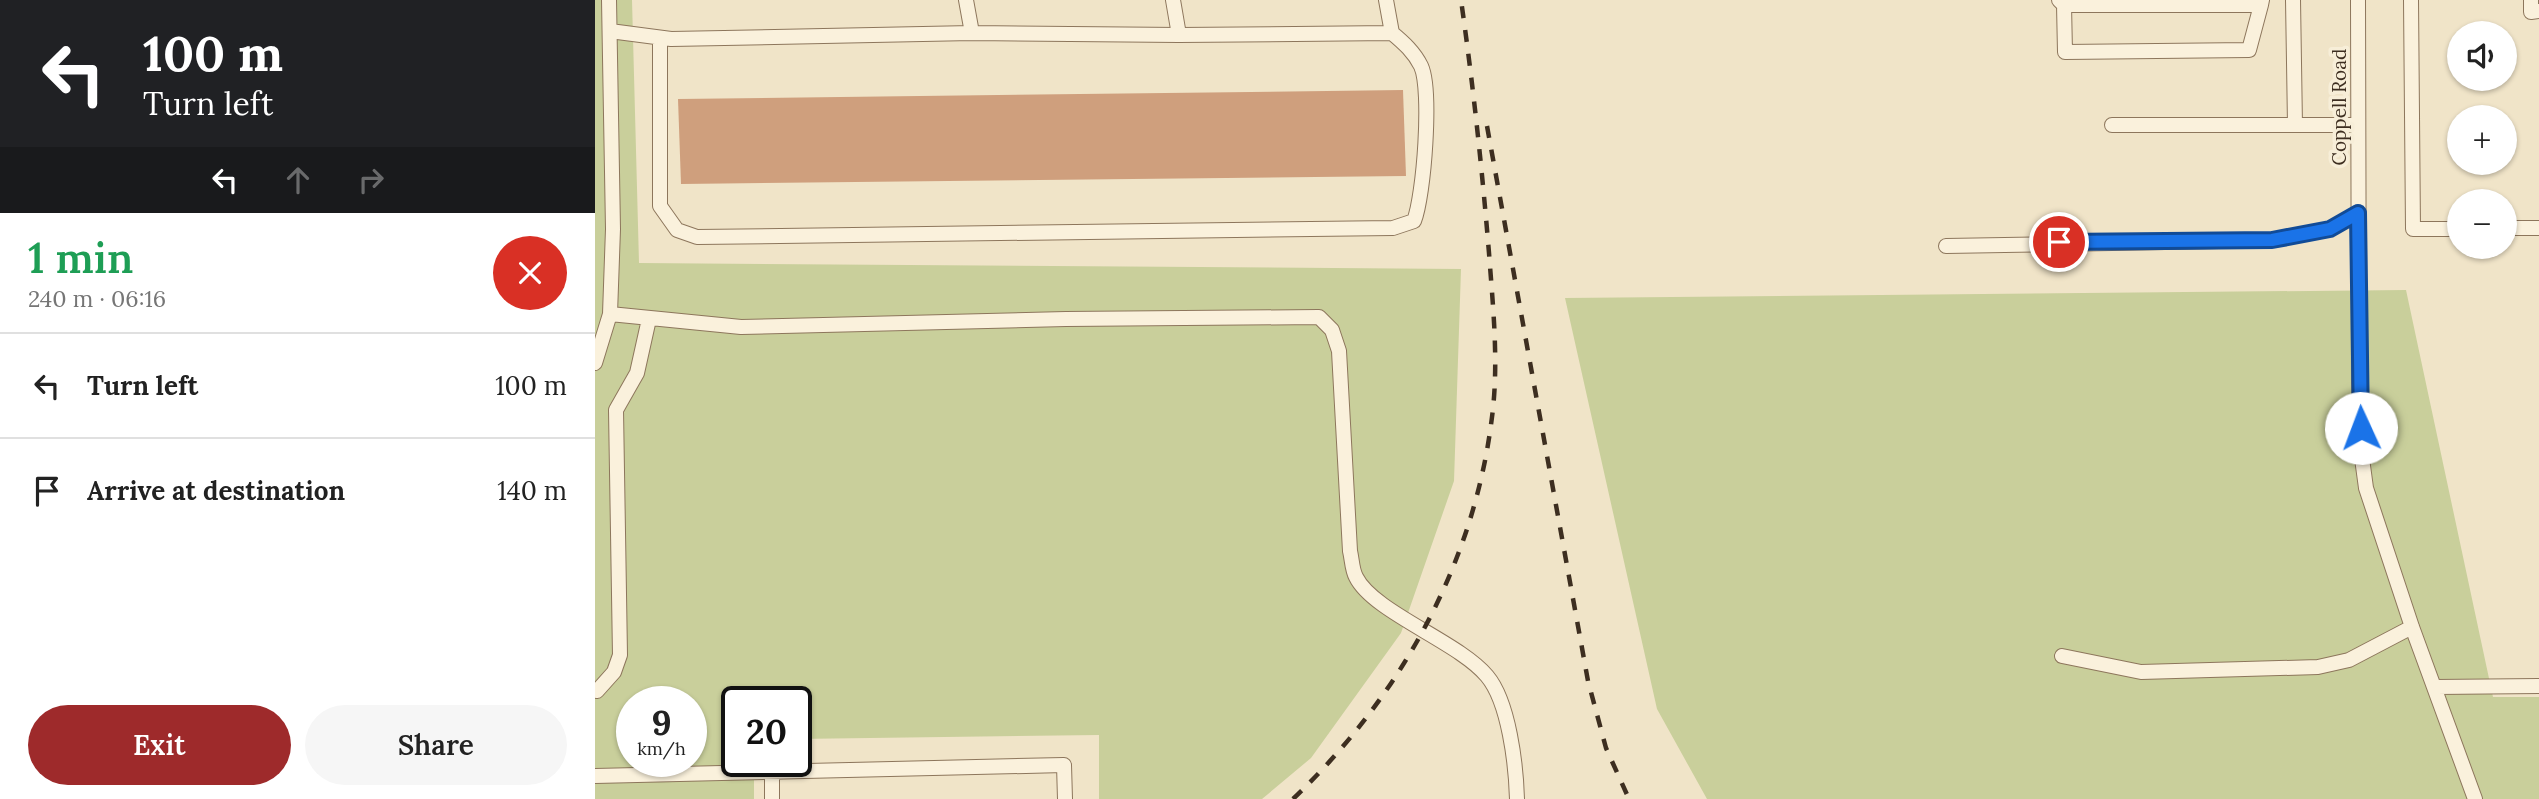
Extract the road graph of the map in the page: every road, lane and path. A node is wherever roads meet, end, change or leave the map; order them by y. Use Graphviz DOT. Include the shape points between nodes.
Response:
graph roads {
  1 [pos="608,0"];
  2 [pos="966,0"];
  3 [pos="1173,0"];
  4 [pos="1386,0"];
  5 [pos="2293,0"];
  6 [pos="2358,0"];
  7 [pos="2411,0"];
  8 [pos="2531,0"];
  9 [pos="2261,2"];
  10 [pos="2062,3"];
  11 [pos="2539,12"];
  12 [pos="610,32"];
  13 [pos="972,33"];
  14 [pos="1392,33"];
  15 [pos="1179,35"];
  16 [pos="660,38"];
  17 [pos="2112,125"];
  18 [pos="2295,125"];
  19 [pos="2358,125"];
  20 [pos="2358,213"];
  21 [pos="2517,228"];
  22 [pos="2539,228"];
  23 [pos="2447,229"];
  24 [pos="1946,246"];
  25 [pos="610,314"];
  26 [pos="649,319"];
  27 [pos="595,363"];
  28 [pos="2412,627"];
  29 [pos="2062,656"];
  30 [pos="2539,686"];
  31 [pos="2436,687"];
  32 [pos="597,691"];
  33 [pos="812,770"];
  34 [pos="721,772"];
  35 [pos="595,776"];
  36 [pos="772,777"];
  37 [pos="772,799"];
  38 [pos="1065,799"];
  39 [pos="1517,799"];
  40 [pos="2475,799"];
  1 -- 12 [label="street"];
  2 -- 13 [label="street"];
  3 -- 15 [label="street"];
  4 -- 14 [label="street"];
  5 -- 18 [label="street"];
  6 -- 19 [label="street, Coppell Road"];
  7 -- 23 [label="street" via="2413,229"];
  8 -- 11 [label="street" via="2532,12"];
  9 -- 10 [label="street"];
  9 -- 10 [label="street" via="2249,50 2065,52"];
  12 -- 16 [label="street"];
  12 -- 25 [label="street"];
  13 -- 15 [label="street"];
  13 -- 16 [label="street"];
  14 -- 15 [label="street"];
  14 -- 16 [label="street" via="1411,49 1422,68 1425,135 1420,206 1414,221 1393,228 725,237 698,237 677,230 660,206"];
  17 -- 18 [label="street"];
  18 -- 19 [label="street"];
  19 -- 20 [label="street, Coppell Road"];
  20 -- 24 [label="street" via="2330,229 2272,240"];
  20 -- 28 [label="street, Coppell Road" via="2363,464 2376,523"];
  21 -- 22 [label="street"];
  25 -- 26 [label="street"];
  25 -- 27 [label="street"];
  26 -- 32 [label="street" via="637,373 616,410 620,655 614,672"];
  26 -- 39 [label="street" via="741,327 1319,317 1332,330 1339,351 1350,551 1356,578 1384,607 1425,629 1487,675 1499,694 1516,770"];
  28 -- 29 [label="street" via="2349,660 2318,667 2141,672"];
  28 -- 31 [label="street, Coppell Road"];
  30 -- 31 [label="street"];
  31 -- 40 [label="street, Coppell Road"];
  33 -- 38 [label="street" via="1064,765"];
  34 -- 35 [label="street"];
  36 -- 37 [label="street"];
}
